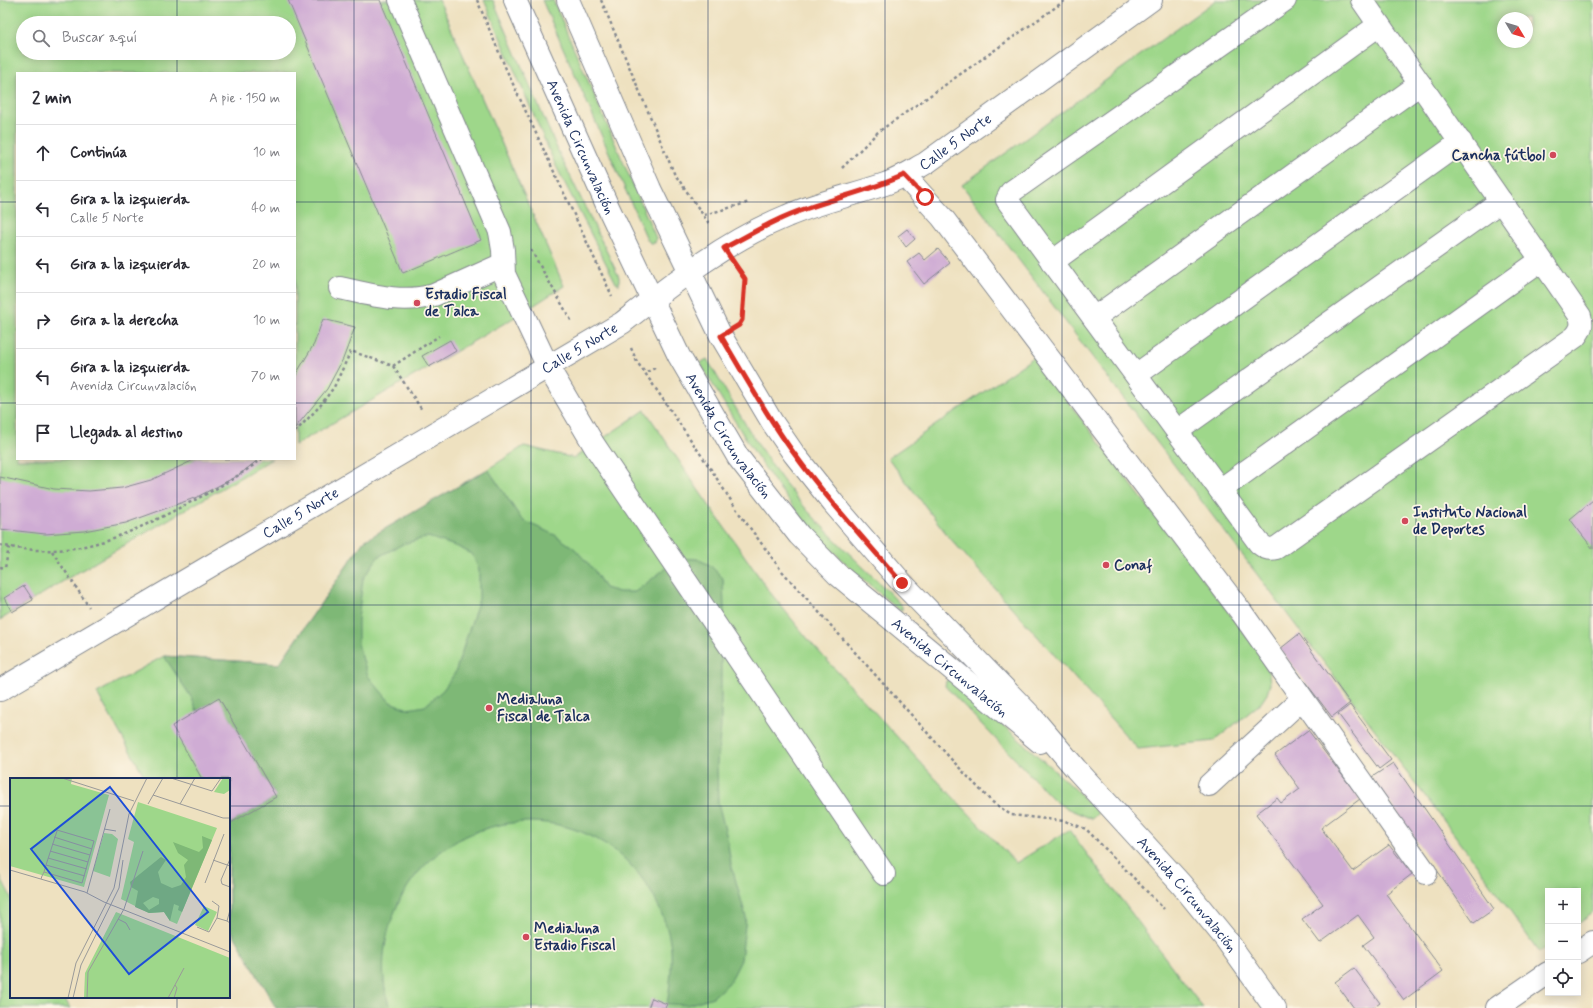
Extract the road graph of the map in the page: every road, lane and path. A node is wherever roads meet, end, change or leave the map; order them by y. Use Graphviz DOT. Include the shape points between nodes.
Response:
graph roads {
  1 [pos="400,0"];
  2 [pos="477,0"];
  3 [pos="515,0"];
  4 [pos="568,0"];
  5 [pos="601,0"];
  6 [pos="1066,0"];
  7 [pos="1151,0"];
  8 [pos="1285,0"];
  9 [pos="1362,0"];
  10 [pos="1379,25"];
  11 [pos="1420,84"];
  12 [pos="1460,142"];
  13 [pos="839,171"];
  14 [pos="904,175"];
  15 [pos="755,201"];
  16 [pos="1501,201"];
  17 [pos="704,215"];
  18 [pos="724,248"];
  19 [pos="1542,260"];
  20 [pos="1052,262"];
  21 [pos="503,264"];
  22 [pos="691,271"];
  23 [pos="340,288"];
  24 [pos="653,299"];
  25 [pos="1094,318"];
  26 [pos="572,323"];
  27 [pos="622,323"];
  28 [pos="439,336"];
  29 [pos="721,336"];
  30 [pos="679,356"];
  31 [pos="393,366"];
  32 [pos="548,367"];
  33 [pos="645,373"];
  34 [pos="1136,375"];
  35 [pos="424,414"];
  36 [pos="296,431"];
  37 [pos="1177,431"];
  38 [pos="261,460"];
  39 [pos="1220,490"];
  40 [pos="0,545"];
  41 [pos="9,547"];
  42 [pos="52,551"];
  43 [pos="0,567"];
  44 [pos="93,612"];
  45 [pos="0,690"];
  46 [pos="1302,699"];
  47 [pos="1076,769"];
  48 [pos="1209,785"];
  49 [pos="1426,873"];
  50 [pos="884,874"];
  51 [pos="1168,912"];
  52 [pos="1593,942"];
  53 [pos="1581,950"];
  54 [pos="1545,975"];
  55 [pos="1275,1008"];
  56 [pos="1497,1008"];
  1 -- 21 [label="main road" via="500,232"];
  2 -- 27 [label="path"];
  3 -- 24 [label="main road, Avenida Circunvalación"];
  4 -- 22 [label="main road, Avenida Circunvalación" via="650,188"];
  5 -- 17 [label="path" via="674,173"];
  6 -- 13 [label="path" via="878,132"];
  7 -- 14 [label="main road, Calle 5 Norte" via="926,163"];
  8 -- 20 [label="main road" via="1009,194 1007,200"];
  9 -- 10 [label="main road"];
  10 -- 11 [label="main road"];
  10 -- 20 [label="main road"];
  11 -- 12 [label="main road"];
  11 -- 25 [label="main road"];
  12 -- 16 [label="main road"];
  12 -- 34 [label="main road"];
  14 -- 18 [label="main road, Calle 5 Norte" via="792,214"];
  14 -- 46 [label="main road" via="942,217 984,272 1242,613"];
  15 -- 17 [label="path"];
  16 -- 19 [label="main road"];
  16 -- 37 [label="main road"];
  17 -- 18 [label="path"];
  18 -- 22 [label="main road, Calle 5 Norte"];
  18 -- 29 [label="path" via="745,279 742,320 739,325"];
  19 -- 39 [label="main road"];
  19 -- 39 [label="main road" via="1580,316 1581,331 1575,337 1276,548 1265,548 1259,543"];
  20 -- 25 [label="main road"];
  21 -- 23 [label="main road" via="422,298 394,299"];
  21 -- 26 [label="path" via="530,249"];
  21 -- 32 [label="main road" via="504,274"];
  22 -- 24 [label="main road, Calle 5 Norte"];
  22 -- 29 [label="main road, Avenida Circunvalación"];
  24 -- 27 [label="main road, Calle 5 Norte"];
  24 -- 30 [label="main road, Avenida Circunvalación"];
  25 -- 34 [label="main road"];
  27 -- 32 [label="main road, Calle 5 Norte"];
  27 -- 33 [label="path" via="637,362"];
  28 -- 31 [label="path"];
  29 -- 47 [label="main road, Avenida Circunvalación" via="772,422 833,503 902,583 1031,716"];
  30 -- 33 [label="path"];
  30 -- 47 [label="main road, Avenida Circunvalación" via="738,457 818,556 1022,728"];
  31 -- 35 [label="path"];
  31 -- 36 [label="path" via="351,351 334,387"];
  32 -- 45 [label="main road, Calle 5 Norte"];
  32 -- 50 [label="main road" via="594,445"];
  33 -- 51 [label="path" via="739,513 781,570 991,801 1010,815 1066,820 1086,829"];
  34 -- 37 [label="main road"];
  37 -- 39 [label="main road"];
  38 -- 42 [label="path" via="235,478 148,524 89,546"];
  40 -- 41 [label="path"];
  41 -- 42 [label="path"];
  41 -- 43 [label="path" via="5,568"];
  42 -- 44 [label="path"];
  46 -- 48 [label="main road"];
  46 -- 49 [label="main road"];
  47 -- 55 [label="main road, Avenida Circunvalación" via="1181,884 1225,938"];
  52 -- 53 [label="main road"];
  54 -- 56 [label="main road"];
}
